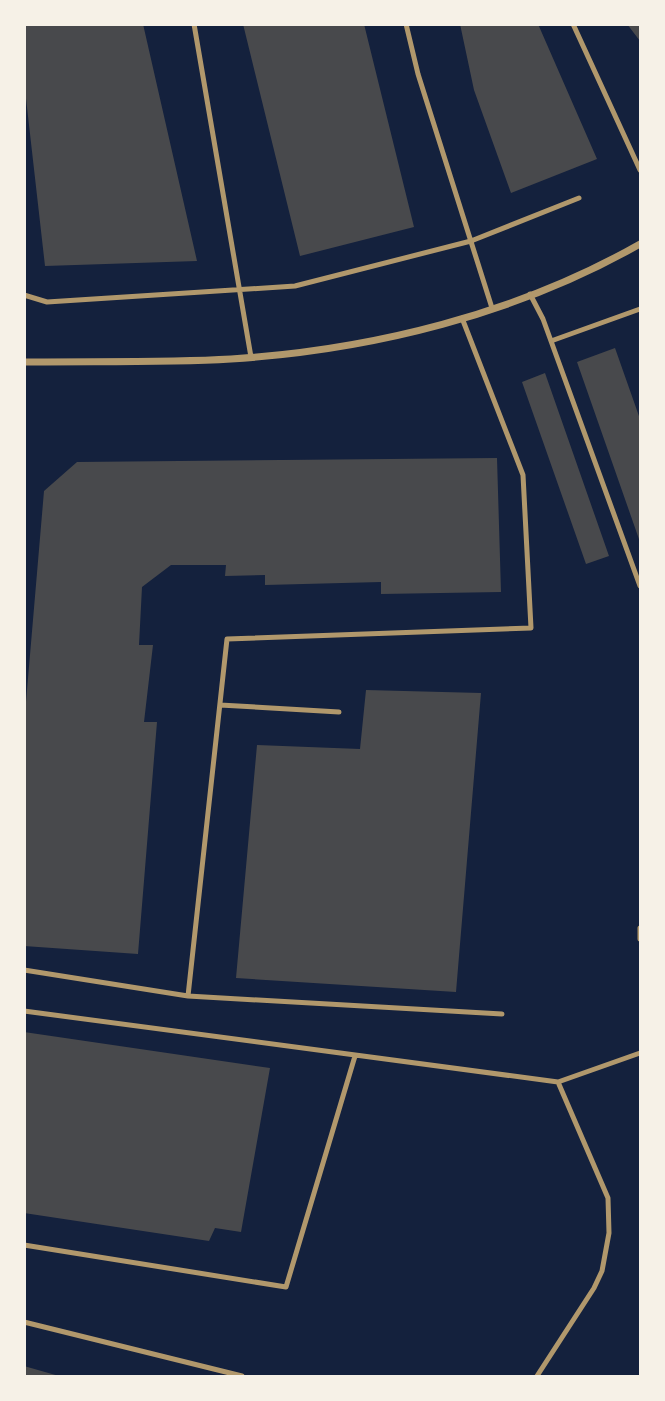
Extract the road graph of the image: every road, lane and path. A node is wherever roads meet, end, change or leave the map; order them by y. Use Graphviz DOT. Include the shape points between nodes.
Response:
graph roads {
  1 [pos="194,24"];
  2 [pos="406,24"];
  3 [pos="573,24"];
  4 [pos="640,170"];
  5 [pos="579,198"];
  6 [pos="471,241"];
  7 [pos="640,243"];
  8 [pos="239,292"];
  9 [pos="24,295"];
  10 [pos="530,295"];
  11 [pos="492,308"];
  12 [pos="640,309"];
  13 [pos="462,318"];
  14 [pos="551,341"];
  15 [pos="251,357"];
  16 [pos="24,362"];
  17 [pos="640,586"];
  18 [pos="220,705"];
  19 [pos="339,712"];
  20 [pos="640,928"];
  21 [pos="640,939"];
  22 [pos="24,970"];
  23 [pos="188,996"];
  24 [pos="24,1011"];
  25 [pos="502,1014"];
  26 [pos="640,1054"];
  27 [pos="355,1056"];
  28 [pos="558,1082"];
  29 [pos="24,1245"];
  30 [pos="24,1322"];
  31 [pos="243,1377"];
  32 [pos="537,1377"];
  1 -- 8 [label="lane"];
  2 -- 6 [label="lane"];
  3 -- 4 [label="lane"];
  5 -- 6 [label="lane"];
  6 -- 8 [label="lane" via="295,286"];
  6 -- 11 [label="lane"];
  7 -- 10 [label="street"];
  8 -- 9 [label="lane" via="47,302"];
  8 -- 15 [label="lane"];
  10 -- 11 [label="street"];
  10 -- 14 [label="lane"];
  11 -- 13 [label="street"];
  12 -- 14 [label="lane"];
  13 -- 15 [label="street" via="370,341"];
  13 -- 18 [label="lane" via="523,475 531,628 227,639"];
  14 -- 17 [label="lane"];
  15 -- 16 [label="street"];
  18 -- 19 [label="lane"];
  18 -- 23 [label="lane"];
  20 -- 21 [label="lane"];
  22 -- 23 [label="lane"];
  23 -- 25 [label="lane"];
  24 -- 27 [label="lane"];
  26 -- 28 [label="lane"];
  27 -- 28 [label="lane"];
  27 -- 29 [label="lane" via="286,1287"];
  28 -- 32 [label="lane" via="608,1198 609,1233 594,1288"];
  30 -- 31 [label="lane"];
}
